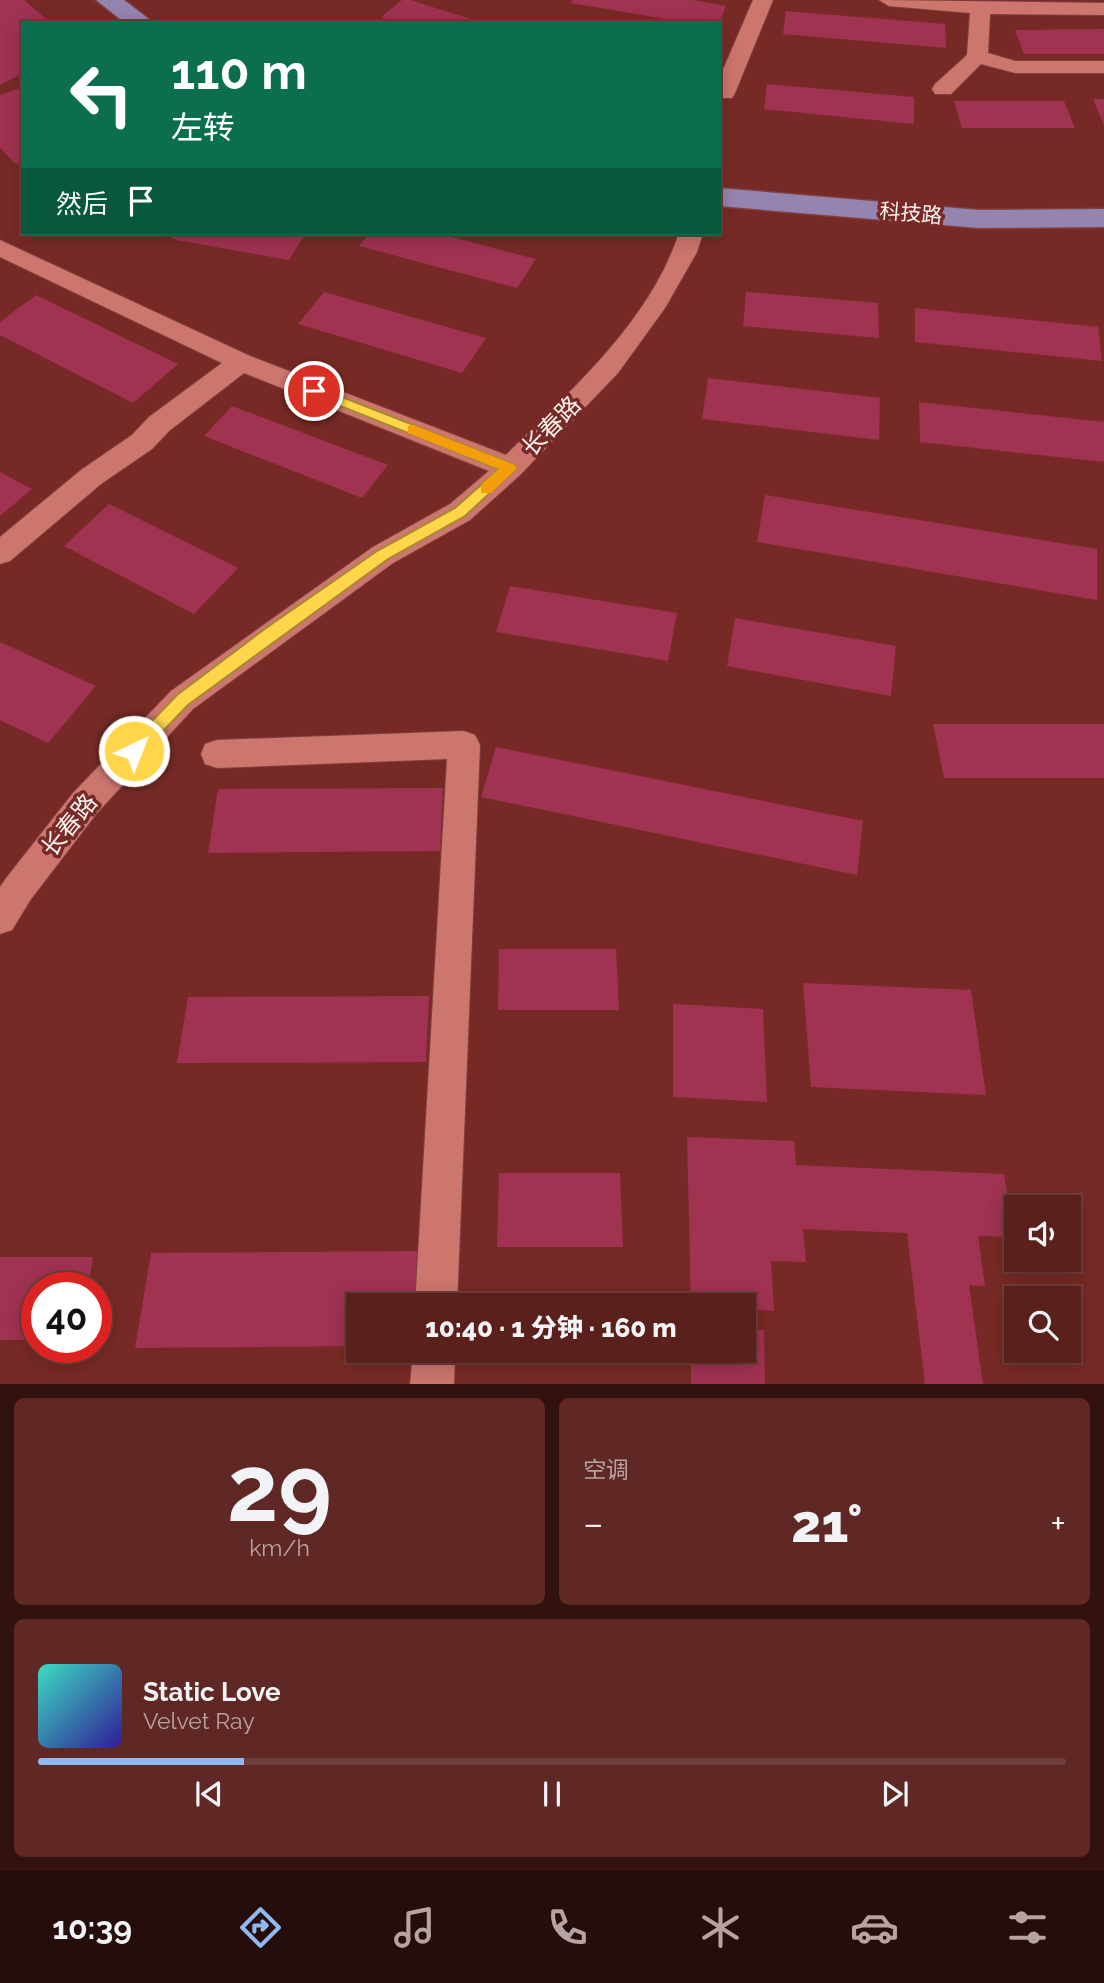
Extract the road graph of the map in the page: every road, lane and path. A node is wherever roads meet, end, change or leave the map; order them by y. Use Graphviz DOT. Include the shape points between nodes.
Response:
graph roads {
  1 [pos="108,0"];
  2 [pos="763,0"];
  3 [pos="889,0"];
  4 [pos="982,4"];
  5 [pos="1104,9"];
  6 [pos="139,21"];
  7 [pos="977,57"];
  8 [pos="1104,67"];
  9 [pos="943,89"];
  10 [pos="724,93"];
  11 [pos="721,197"];
  12 [pos="1104,218"];
  13 [pos="690,235"];
  14 [pos="0,248"];
  15 [pos="241,362"];
  16 [pos="510,468"];
  17 [pos="0,553"];
  18 [pos="216,754"];
  19 [pos="0,918"];
  20 [pos="437,1293"];
  21 [pos="433,1363"];
  22 [pos="432,1384"];
  1 -- 6 [label="main road"];
  2 -- 10 [label="street"];
  3 -- 4 [label="street"];
  4 -- 5 [label="street"];
  4 -- 7 [label="street"];
  7 -- 8 [label="street" via="1015,67"];
  7 -- 9 [label="street"];
  11 -- 12 [label="main road, 科技路" via="979,219"];
  13 -- 16 [label="street, 长春路" via="652,309 608,367"];
  14 -- 15 [label="street"];
  15 -- 16 [label="street"];
  15 -- 17 [label="street"];
  16 -- 19 [label="street, 长春路" via="460,512 383,555 182,700 85,803"];
  18 -- 20 [label="street" via="464,745"];
  21 -- 22 [label="street"];
}
